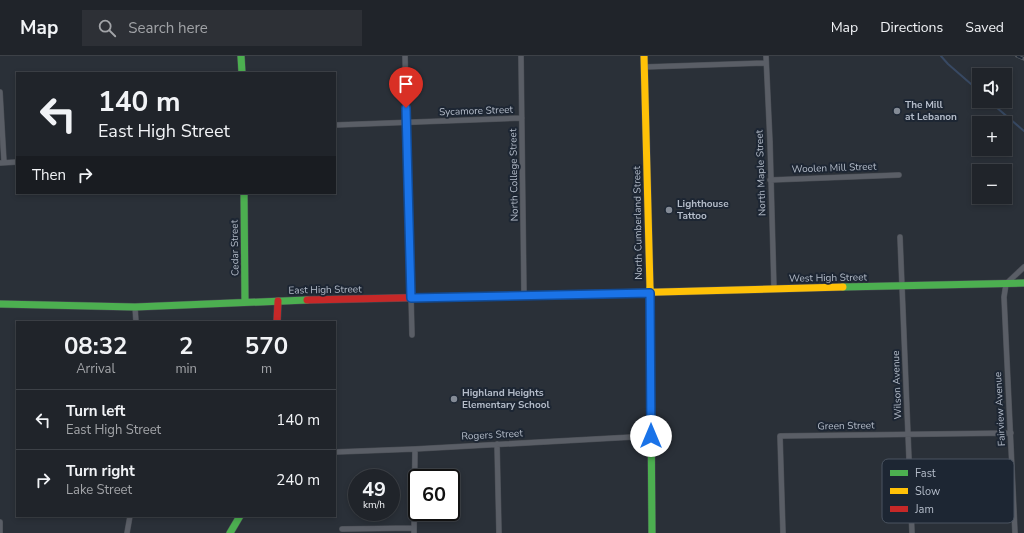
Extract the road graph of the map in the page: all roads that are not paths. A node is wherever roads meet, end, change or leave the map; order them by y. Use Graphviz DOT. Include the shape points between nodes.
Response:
graph roads {
  1 [pos="241,56"];
  2 [pos="405,56"];
  3 [pos="521,56"];
  4 [pos="644,56"];
  5 [pos="766,56"];
  6 [pos="766,63"];
  7 [pos="644,66"];
  8 [pos="242,72"];
  9 [pos="0,92"];
  10 [pos="522,118"];
  11 [pos="407,123"];
  12 [pos="336,125"];
  13 [pos="2,162"];
  14 [pos="16,162"];
  15 [pos="899,175"];
  16 [pos="770,180"];
  17 [pos="244,194"];
  18 [pos="900,237"];
  19 [pos="1024,267"];
  20 [pos="1024,283"];
  21 [pos="1006,284"];
  22 [pos="902,286"];
  23 [pos="774,289"];
  24 [pos="650,293"];
  25 [pos="524,295"];
  26 [pos="411,298"];
  27 [pos="278,301"];
  28 [pos="245,302"];
  29 [pos="0,304"];
  30 [pos="135,307"];
  31 [pos="136,321"];
  32 [pos="277,321"];
  33 [pos="412,335"];
  34 [pos="1010,433"];
  35 [pos="908,434"];
  36 [pos="651,436"];
  37 [pos="498,444"];
  38 [pos="415,450"];
  39 [pos="336,452"];
  40 [pos="909,459"];
  41 [pos="1011,459"];
  42 [pos="1014,513"];
  43 [pos="130,517"];
  44 [pos="239,517"];
  45 [pos="0,522"];
  46 [pos="912,523"];
  47 [pos="342,529"];
  48 [pos="414,530"];
  49 [pos="0,533"];
  50 [pos="128,533"];
  51 [pos="230,533"];
  52 [pos="499,533"];
  53 [pos="652,533"];
  54 [pos="783,533"];
  55 [pos="912,533"];
  56 [pos="1015,533"];
  1 -- 8 [label="main road"];
  2 -- 11 [label="street"];
  3 -- 10 [label="street, North College Street"];
  4 -- 7 [label="main road, North Cumberland Street"];
  5 -- 6 [label="street, North Maple Street"];
  6 -- 7 [label="street"];
  6 -- 16 [label="street, North Maple Street"];
  7 -- 24 [label="main road, North Cumberland Street"];
  9 -- 13 [label="street"];
  10 -- 11 [label="street, Sycamore Street"];
  10 -- 25 [label="street, North College Street"];
  11 -- 12 [label="street, Sycamore Street"];
  11 -- 26 [label="street"];
  13 -- 14 [label="street"];
  15 -- 16 [label="street, Woolen Mill Street"];
  16 -- 23 [label="street, North Maple Street"];
  17 -- 28 [label="main road, Cedar Street"];
  18 -- 22 [label="street, Wilson Avenue"];
  19 -- 21 [label="street"];
  20 -- 21 [label="main road, West High Street"];
  21 -- 22 [label="main road, West High Street"];
  21 -- 34 [label="street, Fairview Avenue" via="1004,297"];
  22 -- 23 [label="main road, West High Street"];
  22 -- 35 [label="street, Wilson Avenue"];
  23 -- 24 [label="main road, West High Street"];
  24 -- 25 [label="main road, East High Street"];
  24 -- 36 [label="main road, North Cumberland Street"];
  25 -- 26 [label="main road, East High Street"];
  26 -- 27 [label="main road, East High Street"];
  26 -- 33 [label="street"];
  27 -- 28 [label="main road, East High Street"];
  27 -- 32 [label="main road"];
  28 -- 30 [label="main road, East High Street"];
  29 -- 30 [label="main road, East High Street"];
  30 -- 31 [label="street"];
  34 -- 35 [label="street, Green Street"];
  34 -- 41 [label="street, Fairview Avenue"];
  35 -- 40 [label="street, Wilson Avenue"];
  35 -- 54 [label="street, Green Street" via="780,436"];
  36 -- 37 [label="street, Rogers Street"];
  36 -- 53 [label="main road, North Cumberland Street"];
  37 -- 38 [label="street, Rogers Street"];
  37 -- 52 [label="street"];
  38 -- 39 [label="street, Rogers Street"];
  38 -- 48 [label="street"];
  42 -- 56 [label="street, Fairview Avenue"];
  43 -- 50 [label="street"];
  44 -- 51 [label="main road"];
  45 -- 49 [label="street"];
  46 -- 55 [label="street, Wilson Avenue"];
  47 -- 48 [label="street"];
}
